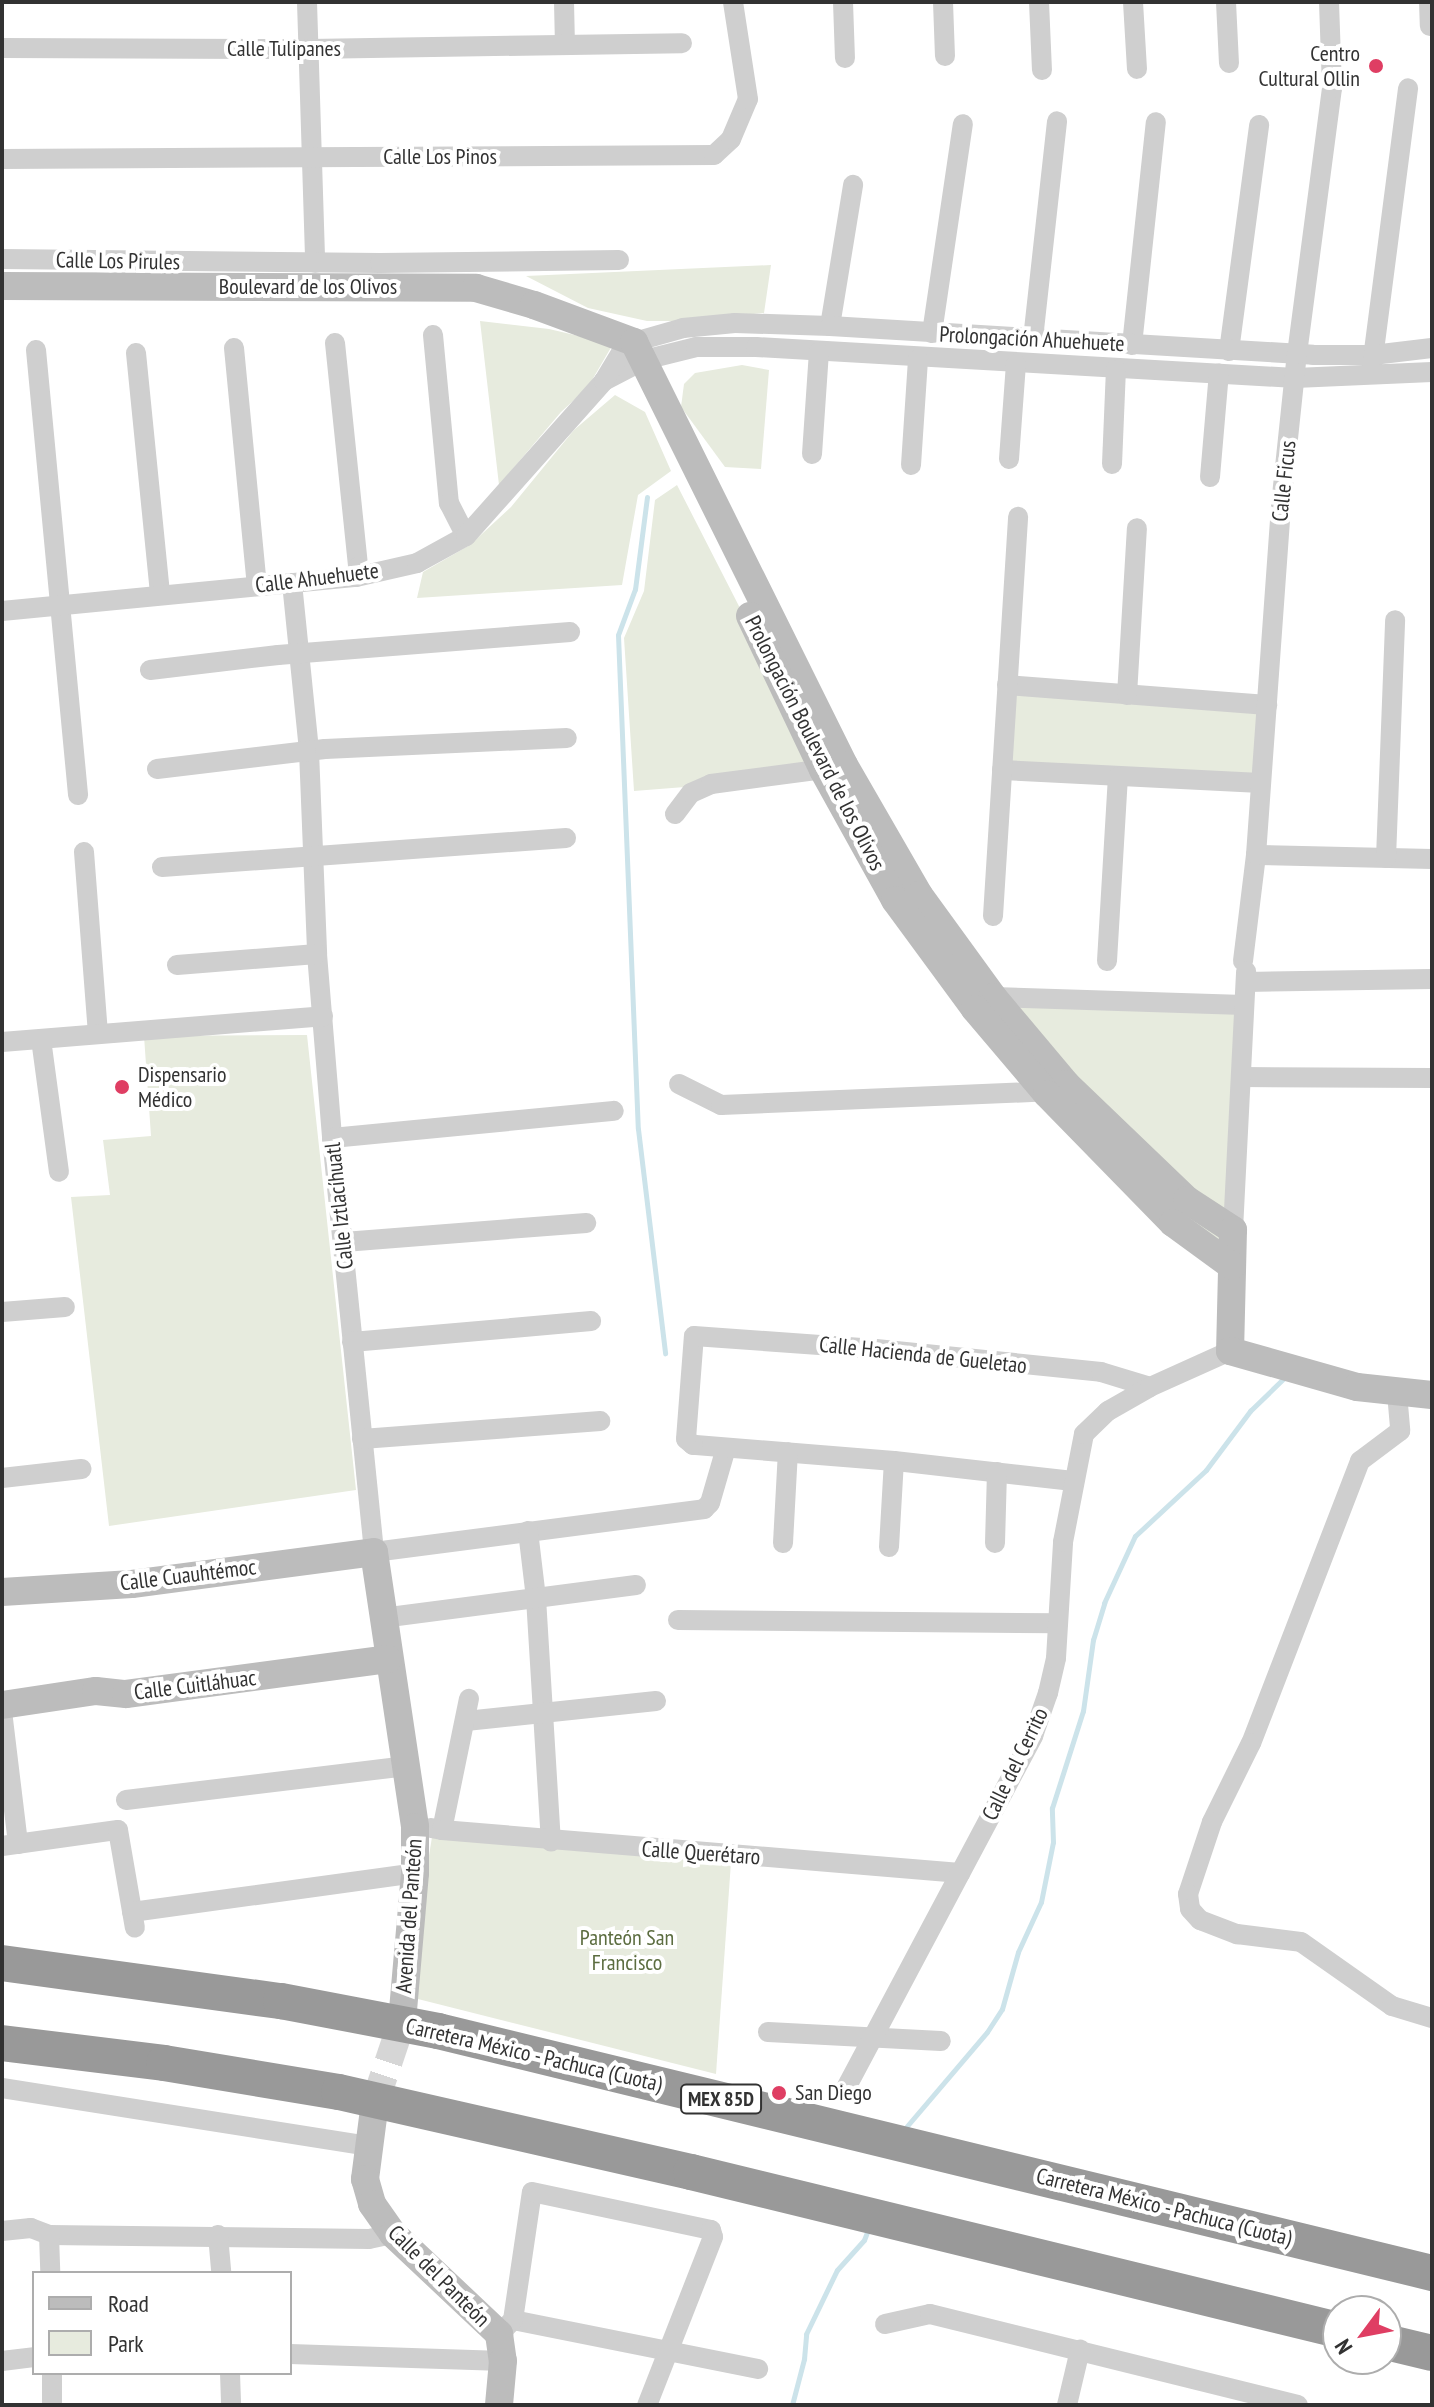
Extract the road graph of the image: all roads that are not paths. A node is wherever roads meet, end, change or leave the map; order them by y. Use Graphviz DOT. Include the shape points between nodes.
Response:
graph roads {
  1 [pos="307,2"];
  2 [pos="564,2"];
  3 [pos="733,2"];
  4 [pos="843,2"];
  5 [pos="943,2"];
  6 [pos="1039,2"];
  7 [pos="1133,2"];
  8 [pos="1226,2"];
  9 [pos="1329,2"];
  10 [pos="1429,2"];
  11 [pos="1430,26"];
  12 [pos="682,43"];
  13 [pos="565,45"];
  14 [pos="2,48"];
  15 [pos="309,49"];
  16 [pos="945,56"];
  17 [pos="845,58"];
  18 [pos="1229,63"];
  19 [pos="1137,69"];
  20 [pos="1042,70"];
  21 [pos="1408,88"];
  22 [pos="1057,121"];
  23 [pos="1156,122"];
  24 [pos="963,124"];
  25 [pos="1259,125"];
  26 [pos="312,158"];
  27 [pos="2,159"];
  28 [pos="853,185"];
  29 [pos="2,259"];
  30 [pos="619,260"];
  31 [pos="315,263"];
  32 [pos="2,286"];
  33 [pos="830,326"];
  34 [pos="932,333"];
  35 [pos="433,335"];
  36 [pos="1033,339"];
  37 [pos="335,343"];
  38 [pos="1132,345"];
  39 [pos="234,348"];
  40 [pos="1432,348"];
  41 [pos="36,350"];
  42 [pos="1229,351"];
  43 [pos="819,352"];
  44 [pos="136,353"];
  45 [pos="1297,354"];
  46 [pos="1373,355"];
  47 [pos="623,356"];
  48 [pos="918,359"];
  49 [pos="1016,364"];
  50 [pos="1116,370"];
  51 [pos="1432,372"];
  52 [pos="1219,373"];
  53 [pos="1370,376"];
  54 [pos="1295,378"];
  55 [pos="812,454"];
  56 [pos="1009,459"];
  57 [pos="1112,464"];
  58 [pos="911,465"];
  59 [pos="1210,477"];
  60 [pos="1018,517"];
  61 [pos="1137,528"];
  62 [pos="466,536"];
  63 [pos="356,577"];
  64 [pos="292,583"];
  65 [pos="257,586"];
  66 [pos="160,595"];
  67 [pos="60,606"];
  68 [pos="2,611"];
  69 [pos="1395,620"];
  70 [pos="570,632"];
  71 [pos="301,654"];
  72 [pos="150,670"];
  73 [pos="1007,676"];
  74 [pos="1127,686"];
  75 [pos="1267,705"];
  76 [pos="567,738"];
  77 [pos="309,751"];
  78 [pos="834,768"];
  79 [pos="157,769"];
  80 [pos="1002,779"];
  81 [pos="1261,783"];
  82 [pos="1118,787"];
  83 [pos="78,795"];
  84 [pos="675,814"];
  85 [pos="566,838"];
  86 [pos="84,852"];
  87 [pos="1386,853"];
  88 [pos="312,855"];
  89 [pos="1256,855"];
  90 [pos="1432,859"];
  91 [pos="162,867"];
  92 [pos="993,916"];
  93 [pos="317,954"];
  94 [pos="1107,961"];
  95 [pos="177,965"];
  96 [pos="1245,972"];
  97 [pos="1432,979"];
  98 [pos="984,1003"];
  99 [pos="1244,1005"];
  100 [pos="323,1016"];
  101 [pos="98,1032"];
  102 [pos="41,1039"];
  103 [pos="2,1042"];
  104 [pos="1241,1077"];
  105 [pos="1432,1078"];
  106 [pos="679,1084"];
  107 [pos="1057,1089"];
  108 [pos="614,1111"];
  109 [pos="332,1138"];
  110 [pos="59,1172"];
  111 [pos="586,1223"];
  112 [pos="1233,1230"];
  113 [pos="344,1242"];
  114 [pos="1232,1266"];
  115 [pos="65,1307"];
  116 [pos="2,1312"];
  117 [pos="591,1321"];
  118 [pos="352,1342"];
  119 [pos="1230,1351"];
  120 [pos="1150,1387"];
  121 [pos="1397,1393"];
  122 [pos="1432,1395"];
  123 [pos="600,1421"];
  124 [pos="362,1439"];
  125 [pos="726,1448"];
  126 [pos="788,1452"];
  127 [pos="894,1461"];
  128 [pos="81,1469"];
  129 [pos="997,1472"];
  130 [pos="2,1478"];
  131 [pos="1073,1481"];
  132 [pos="528,1531"];
  133 [pos="783,1543"];
  134 [pos="995,1543"];
  135 [pos="889,1547"];
  136 [pos="374,1552"];
  137 [pos="636,1585"];
  138 [pos="2,1592"];
  139 [pos="536,1598"];
  140 [pos="382,1618"];
  141 [pos="678,1620"];
  142 [pos="1058,1623"];
  143 [pos="388,1659"];
  144 [pos="469,1699"];
  145 [pos="656,1701"];
  146 [pos="2,1708"];
  147 [pos="543,1714"];
  148 [pos="466,1721"];
  149 [pos="407,1766"];
  150 [pos="126,1800"];
  151 [pos="429,1828"];
  152 [pos="551,1842"];
  153 [pos="10,1845"];
  154 [pos="415,1873"];
  155 [pos="960,1873"];
  156 [pos="2,1963"];
  157 [pos="1432,2018"];
  158 [pos="402,2022"];
  159 [pos="768,2032"];
  160 [pos="871,2038"];
  161 [pos="941,2041"];
  162 [pos="2,2043"];
  163 [pos="2,2088"];
  164 [pos="846,2088"];
  165 [pos="375,2102"];
  166 [pos="369,2146"];
  167 [pos="2,2231"];
  168 [pos="393,2234"];
  169 [pos="49,2235"];
  170 [pos="218,2235"];
  171 [pos="50,2271"];
  172 [pos="221,2271"];
  173 [pos="1432,2273"];
  174 [pos="885,2324"];
  175 [pos="1322,2326"];
  176 [pos="505,2338"];
  177 [pos="1402,2346"];
  178 [pos="1080,2350"];
  179 [pos="668,2351"];
  180 [pos="1432,2353"];
  181 [pos="292,2354"];
  182 [pos="32,2357"];
  183 [pos="2,2361"];
  184 [pos="758,2369"];
  185 [pos="52,2375"];
  186 [pos="230,2375"];
  187 [pos="52,2405"];
  188 [pos="231,2405"];
  189 [pos="499,2405"];
  190 [pos="647,2405"];
  191 [pos="1067,2405"];
  192 [pos="1298,2405"];
  1 -- 15 [label="street"];
  2 -- 13 [label="street"];
  3 -- 26 [label="street, Calle Los Pinos" via="748,99 731,139 714,155"];
  4 -- 17 [label="street"];
  5 -- 16 [label="street"];
  6 -- 20 [label="street"];
  7 -- 19 [label="street"];
  8 -- 18 [label="street"];
  9 -- 45 [label="street, Calle Ficus" via="1332,88"];
  10 -- 11 [label="street"];
  12 -- 13 [label="street, Calle Tulipanes"];
  13 -- 15 [label="street, Calle Tulipanes"];
  14 -- 15 [label="street, Calle Tulipanes"];
  15 -- 26 [label="street"];
  21 -- 46 [label="street"];
  22 -- 36 [label="street"];
  23 -- 38 [label="street"];
  24 -- 34 [label="street"];
  25 -- 42 [label="street"];
  26 -- 27 [label="street, Calle Los Pinos"];
  26 -- 31 [label="street"];
  28 -- 33 [label="street"];
  29 -- 31 [label="street, Calle Los Pirules"];
  30 -- 31 [label="street, Calle Los Pirules"];
  32 -- 47 [label="street, Boulevard de los Olivos" via="476,288 534,305"];
  33 -- 34 [label="street, Prolongación Ahuehuete"];
  33 -- 47 [label="street, Prolongación Ahuehuete" via="735,323 683,328"];
  34 -- 36 [label="street, Prolongación Ahuehuete"];
  35 -- 62 [label="street" via="449,503"];
  36 -- 38 [label="street, Prolongación Ahuehuete"];
  37 -- 63 [label="street"];
  38 -- 42 [label="street, Prolongación Ahuehuete"];
  39 -- 65 [label="street"];
  40 -- 46 [label="street, Prolongación Ahuehuete"];
  41 -- 67 [label="street"];
  42 -- 45 [label="street, Prolongación Ahuehuete"];
  43 -- 47 [label="street, Prolongación Ahuehuete" via="696,347"];
  43 -- 48 [label="street, Prolongación Ahuehuete"];
  43 -- 55 [label="street"];
  44 -- 66 [label="street"];
  45 -- 46 [label="street, Prolongación Ahuehuete"];
  45 -- 54 [label="street, Calle Ficus"];
  46 -- 53 [label="street"];
  47 -- 62 [label="street, Calle Ahuehuete"];
  47 -- 78 [label="street, Prolongación Boulevard de los Olivos"];
  48 -- 49 [label="street, Prolongación Ahuehuete"];
  48 -- 58 [label="street"];
  49 -- 50 [label="street, Prolongación Ahuehuete"];
  49 -- 56 [label="street"];
  50 -- 52 [label="street, Prolongación Ahuehuete"];
  50 -- 57 [label="street"];
  51 -- 53 [label="street, Prolongación Ahuehuete"];
  52 -- 54 [label="street, Prolongación Ahuehuete"];
  52 -- 59 [label="street"];
  53 -- 54 [label="street, Prolongación Ahuehuete"];
  54 -- 75 [label="street, Calle Ficus"];
  60 -- 73 [label="street"];
  61 -- 74 [label="street"];
  62 -- 63 [label="street, Calle Ahuehuete" via="417,563"];
  63 -- 64 [label="street, Calle Ahuehuete"];
  64 -- 65 [label="street, Calle Ahuehuete"];
  64 -- 71 [label="street, Calle Iztlacíhuatl"];
  65 -- 66 [label="street, Calle Ahuehuete"];
  66 -- 67 [label="street, Calle Ahuehuete"];
  67 -- 68 [label="street, Calle Ahuehuete"];
  67 -- 83 [label="street"];
  69 -- 87 [label="street"];
  70 -- 71 [label="street"];
  71 -- 72 [label="street"];
  71 -- 77 [label="street, Calle Iztlacíhuatl"];
  73 -- 74 [label="street"];
  73 -- 80 [label="street"];
  74 -- 75 [label="street"];
  75 -- 81 [label="street, Calle Ficus"];
  76 -- 77 [label="street"];
  77 -- 79 [label="street"];
  77 -- 88 [label="street, Calle Iztlacíhuatl"];
  78 -- 84 [label="street" via="711,784 691,793"];
  78 -- 98 [label="street, Prolongación Boulevard de los Olivos"];
  80 -- 82 [label="street"];
  80 -- 92 [label="street"];
  81 -- 82 [label="street"];
  81 -- 89 [label="street, Calle Ficus"];
  82 -- 94 [label="street"];
  85 -- 88 [label="street"];
  86 -- 101 [label="street"];
  87 -- 89 [label="street"];
  87 -- 90 [label="street"];
  88 -- 91 [label="street"];
  88 -- 93 [label="street, Calle Iztlacíhuatl"];
  89 -- 96 [label="street, Calle Ficus"];
  93 -- 95 [label="street"];
  93 -- 100 [label="street, Calle Iztlacíhuatl"];
  96 -- 97 [label="street"];
  96 -- 99 [label="street, Calle Ficus"];
  98 -- 99 [label="street"];
  98 -- 107 [label="street, Prolongación Boulevard de los Olivos"];
  99 -- 104 [label="street, Calle Ficus"];
  100 -- 101 [label="street"];
  100 -- 109 [label="street, Calle Iztlacíhuatl"];
  101 -- 102 [label="street"];
  102 -- 103 [label="street"];
  102 -- 110 [label="street"];
  104 -- 105 [label="street"];
  104 -- 112 [label="street, Calle Ficus"];
  106 -- 107 [label="street" via="721,1105"];
  107 -- 112 [label="street, Prolongación Boulevard de los Olivos" via="1187,1200"];
  107 -- 114 [label="street, Prolongación Boulevard de los Olivos" via="1173,1223"];
  108 -- 109 [label="street"];
  109 -- 113 [label="street, Calle Iztlacíhuatl"];
  111 -- 113 [label="street"];
  112 -- 114 [label="street"];
  113 -- 118 [label="street, Calle Iztlacíhuatl"];
  114 -- 119 [label="street"];
  115 -- 116 [label="street"];
  117 -- 118 [label="street"];
  118 -- 124 [label="street, Calle Iztlacíhuatl"];
  119 -- 120 [label="street, Calle del Cerrito"];
  119 -- 121 [label="street"];
  120 -- 125 [label="street, Calle Hacienda de Gueletao" via="1101,1372 694,1336 688,1443"];
  120 -- 131 [label="street, Calle del Cerrito" via="1108,1411 1084,1434"];
  121 -- 122 [label="street"];
  121 -- 157 [label="street" via="1400,1431 1360,1461 1251,1743 1212,1822 1188,1894 1190,1909 1200,1920 1237,1934 1301,1942 1392,2006"];
  123 -- 124 [label="street"];
  124 -- 136 [label="street, Calle Iztlacíhuatl"];
  125 -- 126 [label="street"];
  125 -- 132 [label="street" via="704,1509"];
  126 -- 127 [label="street"];
  126 -- 133 [label="street"];
  127 -- 129 [label="street"];
  127 -- 135 [label="street"];
  128 -- 130 [label="street"];
  129 -- 131 [label="street"];
  129 -- 134 [label="street"];
  131 -- 142 [label="street, Calle del Cerrito"];
  132 -- 136 [label="street"];
  132 -- 139 [label="street"];
  136 -- 138 [label="street, Calle Cuauhtémoc" via="132,1584"];
  136 -- 140 [label="street, Calle Iztlacíhuatl"];
  137 -- 139 [label="street"];
  139 -- 140 [label="street"];
  139 -- 147 [label="street"];
  140 -- 143 [label="street, Calle Iztlacíhuatl"];
  141 -- 142 [label="street"];
  142 -- 155 [label="street, Calle del Cerrito" via="1048,1693 1033,1736"];
  143 -- 146 [label="street, Calle Cuitláhuac" via="126,1694 96,1691"];
  143 -- 149 [label="street, Calle Iztlacíhuatl"];
  144 -- 148 [label="street, Avenida del Panteón"];
  145 -- 147 [label="street"];
  146 -- 153 [label="street"];
  147 -- 148 [label="street"];
  147 -- 152 [label="street"];
  148 -- 151 [label="street, Avenida del Panteón"];
  149 -- 150 [label="street"];
  149 -- 151 [label="street, Calle Iztlacíhuatl"];
  151 -- 152 [label="street, Calle Querétaro"];
  151 -- 154 [label="street, Avenida del Panteón"];
  152 -- 155 [label="street, Calle Querétaro"];
  153 -- 154 [label="street" via="118,1830 134,1920"];
  154 -- 158 [label="street, Avenida del Panteón"];
  155 -- 160 [label="street, Calle del Cerrito"];
  156 -- 173 [label="highway, Carretera México - Pachuca (Cuota) / MEX 85D" via="281,2001 438,2031"];
  159 -- 160 [label="street"];
  160 -- 161 [label="street"];
  160 -- 164 [label="street, Calle del Cerrito"];
  162 -- 175 [label="highway" via="339,2092"];
  163 -- 166 [label="street"];
  165 -- 166 [label="street, Calle del Panteón"];
  166 -- 168 [label="street, Calle del Panteón" via="365,2179 372,2204"];
  167 -- 169 [label="street" via="31,2228"];
  168 -- 170 [label="street" via="369,2239"];
  168 -- 176 [label="street, Calle del Panteón"];
  169 -- 170 [label="street"];
  169 -- 171 [label="street"];
  170 -- 172 [label="street"];
  174 -- 178 [label="street" via="930,2314"];
  176 -- 179 [label="street"];
  176 -- 179 [label="street" via="532,2192 711,2230 713,2237"];
  176 -- 181 [label="street"];
  176 -- 189 [label="street"];
  177 -- 180 [label="highway"];
  178 -- 191 [label="street"];
  178 -- 192 [label="street"];
  179 -- 184 [label="street"];
  179 -- 190 [label="street"];
  182 -- 183 [label="street"];
  185 -- 187 [label="street"];
  186 -- 188 [label="street"];
}
